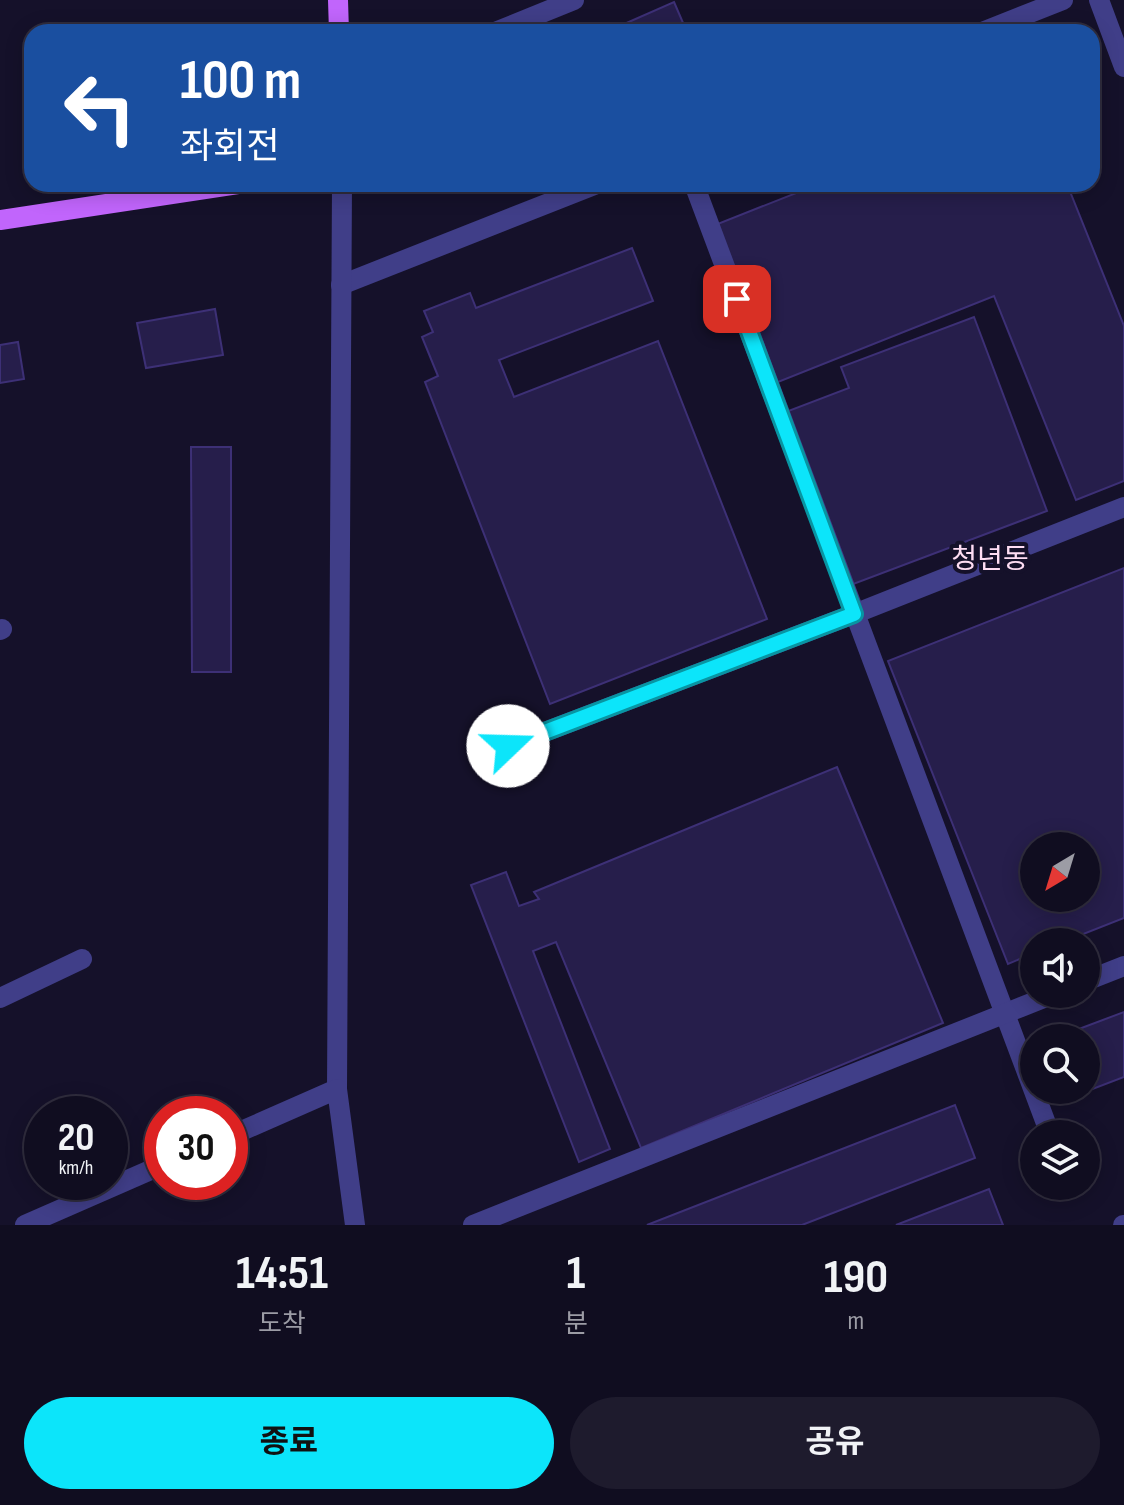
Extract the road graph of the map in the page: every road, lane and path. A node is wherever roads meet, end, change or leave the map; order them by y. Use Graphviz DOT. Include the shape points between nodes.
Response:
graph roads {
  1 [pos="338,0"];
  2 [pos="574,0"];
  3 [pos="1063,0"];
  4 [pos="1099,0"];
  5 [pos="339,24"];
  6 [pos="515,24"];
  7 [pos="1002,24"];
  8 [pos="1124,67"];
  9 [pos="185,192"];
  10 [pos="342,192"];
  11 [pos="577,192"];
  12 [pos="697,192"];
  13 [pos="0,220"];
  14 [pos="341,285"];
  15 [pos="1124,507"];
  16 [pos="854,614"];
  17 [pos="508,746"];
  18 [pos="82,959"];
  19 [pos="1124,966"];
  20 [pos="1100,975"];
  21 [pos="0,998"];
  22 [pos="1020,1008"];
  23 [pos="1004,1014"];
  24 [pos="337,1089"];
  25 [pos="1045,1120"];
  26 [pos="248,1128"];
  27 [pos="144,1173"];
  28 [pos="25,1225"];
  29 [pos="355,1225"];
  30 [pos="473,1225"];
  1 -- 5 [label="main road"];
  2 -- 6 [label="street"];
  3 -- 7 [label="street"];
  4 -- 8 [label="street"];
  9 -- 13 [label="main road"];
  10 -- 14 [label="street"];
  11 -- 14 [label="street"];
  12 -- 16 [label="street"];
  14 -- 24 [label="street"];
  15 -- 16 [label="street"];
  16 -- 17 [label="street"];
  16 -- 23 [label="street"];
  18 -- 21 [label="street"];
  19 -- 20 [label="street"];
  22 -- 23 [label="street"];
  23 -- 25 [label="street"];
  23 -- 30 [label="street"];
  24 -- 26 [label="street"];
  24 -- 29 [label="street"];
  27 -- 28 [label="street"];
}
